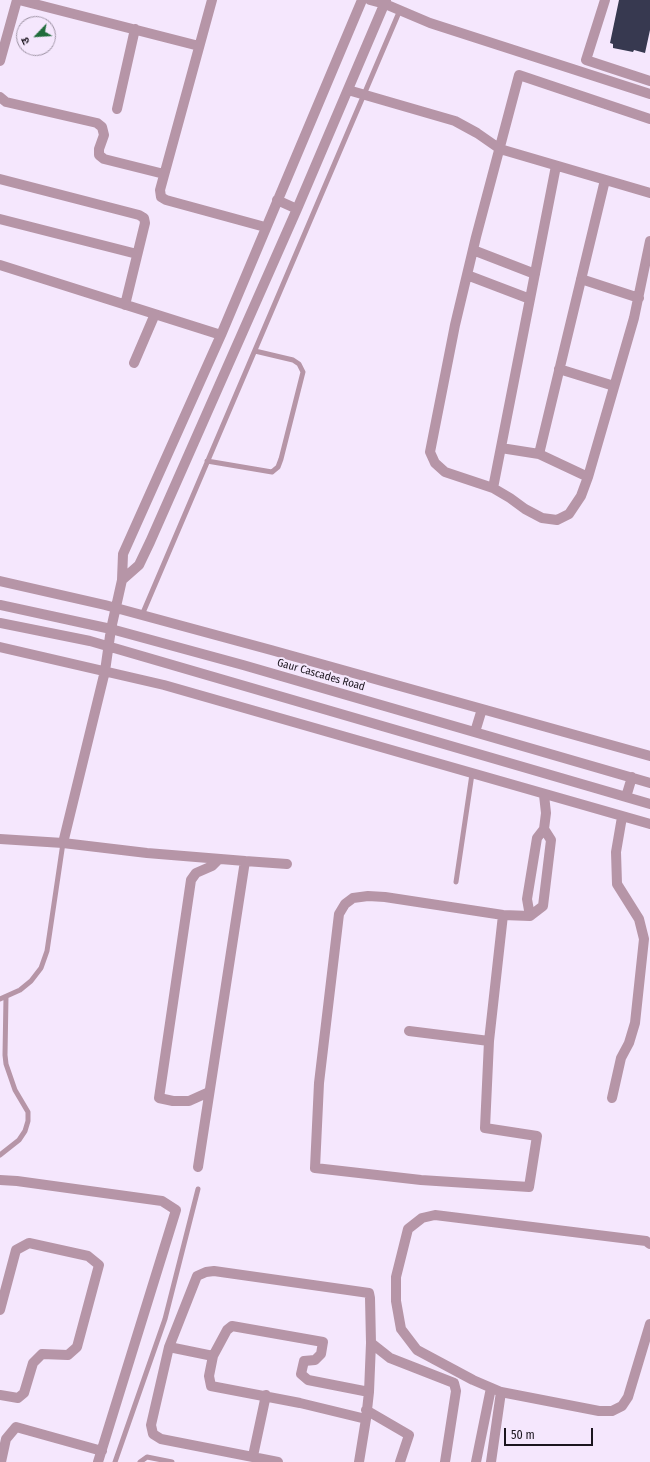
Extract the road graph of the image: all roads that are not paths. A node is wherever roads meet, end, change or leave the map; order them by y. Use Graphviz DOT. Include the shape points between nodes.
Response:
graph roads {
  1 [pos="18,0"];
  2 [pos="212,0"];
  3 [pos="362,0"];
  4 [pos="370,0"];
  5 [pos="605,0"];
  6 [pos="385,2"];
  7 [pos="400,10"];
  8 [pos="135,29"];
  9 [pos="199,46"];
  10 [pos="0,61"];
  11 [pos="650,70"];
  12 [pos="648,80"];
  13 [pos="348,90"];
  14 [pos="650,94"];
  15 [pos="364,95"];
  16 [pos="0,97"];
  17 [pos="117,109"];
  18 [pos="650,119"];
  19 [pos="500,149"];
  20 [pos="556,166"];
  21 [pos="164,174"];
  22 [pos="0,179"];
  23 [pos="604,180"];
  24 [pos="650,193"];
  25 [pos="277,200"];
  26 [pos="297,209"];
  27 [pos="0,219"];
  28 [pos="265,227"];
  29 [pos="650,241"];
  30 [pos="473,250"];
  31 [pos="137,254"];
  32 [pos="0,265"];
  33 [pos="535,274"];
  34 [pos="467,275"];
  35 [pos="581,279"];
  36 [pos="639,298"];
  37 [pos="530,299"];
  38 [pos="125,305"];
  39 [pos="154,314"];
  40 [pos="220,335"];
  41 [pos="254,351"];
  42 [pos="134,363"];
  43 [pos="559,369"];
  44 [pos="614,386"];
  45 [pos="501,448"];
  46 [pos="539,454"];
  47 [pos="207,461"];
  48 [pos="588,477"];
  49 [pos="493,488"];
  50 [pos="122,580"];
  51 [pos="0,581"];
  52 [pos="0,604"];
  53 [pos="115,608"];
  54 [pos="142,615"];
  55 [pos="0,623"];
  56 [pos="111,629"];
  57 [pos="0,647"];
  58 [pos="109,647"];
  59 [pos="105,671"];
  60 [pos="482,709"];
  61 [pos="476,732"];
  62 [pos="650,756"];
  63 [pos="472,774"];
  64 [pos="632,777"];
  65 [pos="650,782"];
  66 [pos="544,795"];
  67 [pos="626,797"];
  68 [pos="650,804"];
  69 [pos="622,817"];
  70 [pos="650,824"];
  71 [pos="544,829"];
  72 [pos="0,839"];
  73 [pos="63,843"];
  74 [pos="219,859"];
  75 [pos="245,861"];
  76 [pos="287,864"];
  77 [pos="456,882"];
  78 [pos="503,915"];
  79 [pos="530,916"];
  80 [pos="6,997"];
  81 [pos="0,999"];
  82 [pos="409,1031"];
  83 [pos="489,1041"];
  84 [pos="209,1092"];
  85 [pos="612,1098"];
  86 [pos="0,1155"];
  87 [pos="198,1167"];
  88 [pos="0,1180"];
  89 [pos="198,1189"];
  90 [pos="650,1244"];
  91 [pos="0,1310"];
  92 [pos="650,1324"];
  93 [pos="371,1343"];
  94 [pos="168,1347"];
  95 [pos="213,1356"];
  96 [pos="491,1388"];
  97 [pos="369,1392"];
  98 [pos="501,1392"];
  99 [pos="0,1395"];
  100 [pos="266,1395"];
  101 [pos="366,1415"];
  102 [pos="102,1451"];
  103 [pos="253,1456"];
  104 [pos="477,1460"];
  105 [pos="1,1462"];
  106 [pos="98,1462"];
  107 [pos="115,1462"];
  108 [pos="140,1462"];
  109 [pos="172,1462"];
  110 [pos="278,1462"];
  111 [pos="359,1462"];
  112 [pos="400,1462"];
  113 [pos="445,1462"];
  114 [pos="491,1462"];
  1 -- 8 [label="street"];
  1 -- 10 [label="street"];
  2 -- 9 [label="street"];
  3 -- 25 [label="street"];
  4 -- 6 [label="street"];
  5 -- 12 [label="street" via="586,60"];
  6 -- 7 [label="street"];
  6 -- 13 [label="street"];
  7 -- 14 [label="street"];
  7 -- 15 [label="lane"];
  8 -- 9 [label="street"];
  8 -- 17 [label="street"];
  9 -- 21 [label="street"];
  11 -- 12 [label="street"];
  13 -- 15 [label="street"];
  13 -- 26 [label="street"];
  15 -- 19 [label="street" via="455,121"];
  15 -- 41 [label="lane"];
  16 -- 21 [label="street" via="6,102 96,123 102,127 104,135 99,149 99,155 104,159"];
  18 -- 19 [label="street" via="519,75"];
  19 -- 20 [label="street"];
  19 -- 30 [label="street"];
  20 -- 23 [label="street"];
  20 -- 33 [label="street"];
  21 -- 28 [label="street" via="160,190 161,196 166,200"];
  22 -- 31 [label="street" via="139,214 145,223"];
  23 -- 24 [label="street"];
  23 -- 35 [label="street"];
  25 -- 26 [label="street"];
  25 -- 28 [label="street"];
  26 -- 50 [label="street" via="150,542 139,565"];
  27 -- 31 [label="street"];
  28 -- 40 [label="street"];
  29 -- 36 [label="street"];
  30 -- 33 [label="street"];
  30 -- 34 [label="street"];
  31 -- 38 [label="street"];
  32 -- 38 [label="street"];
  33 -- 37 [label="street"];
  34 -- 37 [label="street"];
  34 -- 49 [label="street" via="430,452 435,463 445,472"];
  35 -- 36 [label="street"];
  35 -- 43 [label="street"];
  36 -- 44 [label="street"];
  37 -- 45 [label="street"];
  38 -- 39 [label="street"];
  39 -- 40 [label="street"];
  39 -- 42 [label="street"];
  40 -- 50 [label="street" via="123,554"];
  41 -- 47 [label="lane"];
  41 -- 47 [label="lane" via="293,360 299,364 303,372 282,459 272,472"];
  43 -- 44 [label="street"];
  43 -- 46 [label="street"];
  44 -- 48 [label="street"];
  45 -- 46 [label="street"];
  45 -- 49 [label="street"];
  46 -- 48 [label="street"];
  47 -- 54 [label="lane"];
  48 -- 49 [label="street" via="581,496 569,514 557,520 542,518"];
  50 -- 53 [label="street"];
  51 -- 53 [label="street"];
  52 -- 56 [label="street, Gaur Cascades Road"];
  53 -- 54 [label="street"];
  53 -- 56 [label="street"];
  54 -- 60 [label="street"];
  55 -- 58 [label="street"];
  56 -- 58 [label="street"];
  56 -- 61 [label="street, Gaur Cascades Road"];
  57 -- 59 [label="street"];
  58 -- 59 [label="street"];
  58 -- 67 [label="street"];
  59 -- 63 [label="street" via="201,695"];
  59 -- 73 [label="street"];
  60 -- 61 [label="street"];
  60 -- 62 [label="street"];
  61 -- 64 [label="street, Gaur Cascades Road"];
  63 -- 66 [label="street"];
  63 -- 77 [label="lane"];
  64 -- 65 [label="street, Gaur Cascades Road"];
  64 -- 67 [label="street"];
  66 -- 69 [label="street"];
  66 -- 71 [label="street"];
  67 -- 68 [label="street"];
  69 -- 70 [label="street"];
  69 -- 85 [label="street" via="616,852 617,884 639,919 644,940 635,1023 621,1058"];
  71 -- 79 [label="street" via="537,838 527,899"];
  71 -- 79 [label="street" via="551,840 543,906"];
  72 -- 73 [label="street"];
  73 -- 74 [label="street"];
  73 -- 80 [label="lane" via="47,952 41,968 31,981"];
  74 -- 75 [label="street"];
  74 -- 84 [label="street" via="212,866 196,873 191,880 159,1098 190,1101"];
  75 -- 76 [label="street"];
  75 -- 84 [label="street"];
  78 -- 79 [label="street"];
  78 -- 83 [label="street"];
  78 -- 83 [label="street" via="374,896 353,898 345,904 339,914 319,1083 315,1168 421,1180 529,1187 537,1136 485,1128"];
  80 -- 81 [label="lane"];
  80 -- 86 [label="lane" via="6,1064 15,1090 28,1112 28,1121 19,1140"];
  82 -- 83 [label="street"];
  84 -- 87 [label="street"];
  88 -- 102 [label="street" via="162,1202 176,1210"];
  89 -- 107 [label="lane" via="165,1319"];
  90 -- 96 [label="street" via="435,1215 422,1218 408,1229 396,1277 396,1301 401,1329 417,1350"];
  91 -- 99 [label="street" via="16,1250 29,1243 88,1256 99,1265 77,1347 68,1355 42,1354 33,1363 24,1393 18,1398"];
  92 -- 98 [label="street" via="628,1397 622,1406 612,1411 599,1411"];
  93 -- 94 [label="street" via="368,1293 214,1271 197,1276"];
  93 -- 97 [label="street"];
  93 -- 113 [label="street" via="390,1358 454,1383 456,1392"];
  94 -- 95 [label="street"];
  94 -- 103 [label="street" via="151,1425 153,1434 161,1438"];
  95 -- 97 [label="street" via="227,1330 232,1326 324,1342 321,1354 315,1360 304,1361 302,1374 308,1380"];
  95 -- 100 [label="street" via="209,1376 211,1386"];
  96 -- 98 [label="street"];
  96 -- 104 [label="street"];
  97 -- 101 [label="street"];
  98 -- 114 [label="street"];
  100 -- 101 [label="street"];
  100 -- 103 [label="street"];
  101 -- 111 [label="street"];
  101 -- 112 [label="street" via="409,1435"];
  102 -- 105 [label="street" via="16,1427 6,1439"];
  102 -- 106 [label="street"];
  103 -- 110 [label="street"];
  104 -- 114 [label="street"];
  108 -- 109 [label="lane" via="147,1457"];
}
